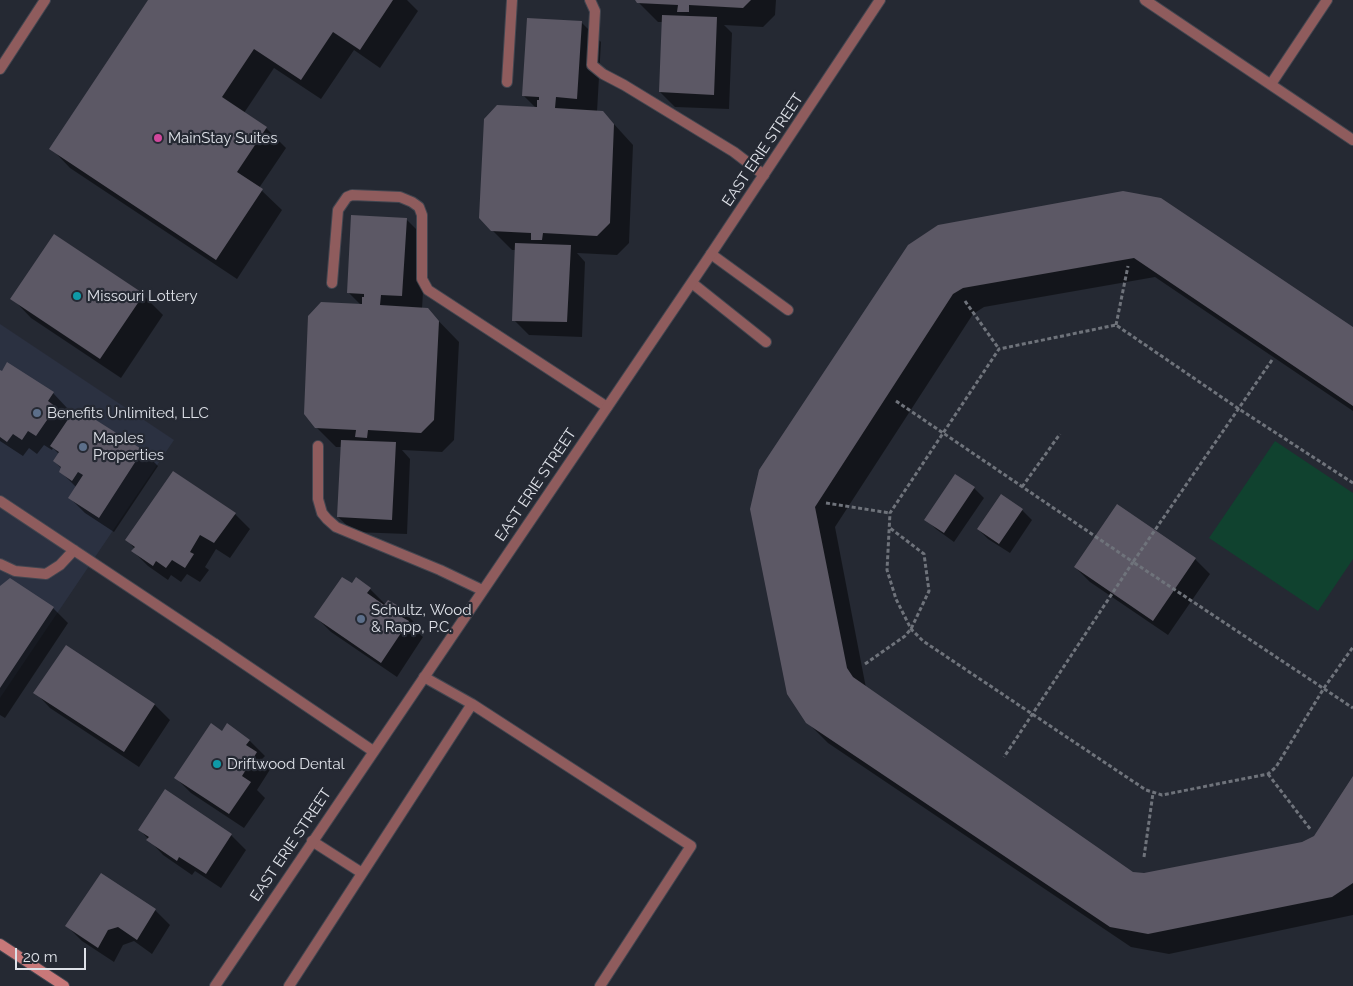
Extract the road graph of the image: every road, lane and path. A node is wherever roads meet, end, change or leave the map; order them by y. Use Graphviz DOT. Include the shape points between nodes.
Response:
graph roads {
  1 [pos="45,0"];
  2 [pos="512,0"];
  3 [pos="590,0"];
  4 [pos="880,0"];
  5 [pos="1145,0"];
  6 [pos="1327,0"];
  7 [pos="0,69"];
  8 [pos="507,82"];
  9 [pos="1271,84"];
  10 [pos="1353,140"];
  11 [pos="764,175"];
  12 [pos="711,254"];
  13 [pos="1128,266"];
  14 [pos="332,283"];
  15 [pos="692,283"];
  16 [pos="965,301"];
  17 [pos="788,310"];
  18 [pos="1116,325"];
  19 [pos="766,342"];
  20 [pos="999,349"];
  21 [pos="1272,360"];
  22 [pos="896,401"];
  23 [pos="607,407"];
  24 [pos="1239,409"];
  25 [pos="943,431"];
  26 [pos="1060,434"];
  27 [pos="318,446"];
  28 [pos="1353,483"];
  29 [pos="1022,487"];
  30 [pos="0,501"];
  31 [pos="826,503"];
  32 [pos="890,513"];
  33 [pos="890,528"];
  34 [pos="74,550"];
  35 [pos="1133,562"];
  36 [pos="0,564"];
  37 [pos="482,590"];
  38 [pos="911,629"];
  39 [pos="1353,647"];
  40 [pos="865,664"];
  41 [pos="424,677"];
  42 [pos="1324,688"];
  43 [pos="472,704"];
  44 [pos="1353,708"];
  45 [pos="1032,716"];
  46 [pos="373,751"];
  47 [pos="1004,757"];
  48 [pos="1268,774"];
  49 [pos="1153,794"];
  50 [pos="1311,830"];
  51 [pos="312,841"];
  52 [pos="1144,857"];
  53 [pos="362,873"];
  54 [pos="0,944"];
  55 [pos="64,986"];
  56 [pos="215,986"];
  57 [pos="290,986"];
  58 [pos="600,986"];
  1 -- 7 [label="street"];
  2 -- 8 [label="street"];
  3 -- 11 [label="street" via="595,11 592,64 603,74 734,152"];
  4 -- 11 [label="street, EAST ERIE STREET"];
  5 -- 9 [label="street"];
  6 -- 9 [label="street"];
  9 -- 10 [label="street"];
  11 -- 12 [label="street, EAST ERIE STREET"];
  12 -- 15 [label="street, EAST ERIE STREET"];
  12 -- 17 [label="street"];
  13 -- 18 [label="path"];
  14 -- 23 [label="street" via="338,210 347,197 400,197 412,202 422,215 422,279 428,290"];
  15 -- 19 [label="street"];
  15 -- 23 [label="street, EAST ERIE STREET"];
  16 -- 20 [label="path"];
  18 -- 20 [label="path"];
  18 -- 24 [label="path"];
  20 -- 25 [label="path"];
  21 -- 24 [label="path"];
  22 -- 25 [label="path"];
  23 -- 37 [label="street, EAST ERIE STREET"];
  24 -- 28 [label="path"];
  24 -- 35 [label="path"];
  25 -- 29 [label="path"];
  25 -- 32 [label="path"];
  26 -- 29 [label="path"];
  27 -- 37 [label="street" via="318,499 322,513 336,527"];
  29 -- 35 [label="path"];
  30 -- 34 [label="street"];
  31 -- 32 [label="path"];
  32 -- 33 [label="path"];
  33 -- 38 [label="path" via="887,570 896,599"];
  33 -- 38 [label="path" via="924,554 930,591"];
  34 -- 36 [label="street" via="46,574 15,571"];
  34 -- 46 [label="street"];
  35 -- 42 [label="path"];
  35 -- 45 [label="path"];
  37 -- 41 [label="street, EAST ERIE STREET"];
  38 -- 40 [label="path"];
  38 -- 45 [label="path" via="923,641"];
  39 -- 42 [label="path"];
  41 -- 43 [label="street"];
  41 -- 46 [label="street, EAST ERIE STREET"];
  42 -- 44 [label="path"];
  42 -- 48 [label="path" via="1276,767"];
  43 -- 53 [label="street"];
  43 -- 58 [label="street" via="691,846"];
  45 -- 47 [label="path"];
  45 -- 49 [label="path"];
  46 -- 51 [label="street, EAST ERIE STREET"];
  48 -- 49 [label="path" via="1162,795"];
  48 -- 50 [label="path"];
  49 -- 52 [label="path"];
  51 -- 53 [label="street"];
  51 -- 56 [label="street, EAST ERIE STREET"];
  53 -- 57 [label="street"];
  54 -- 55 [label="main road"];
}
